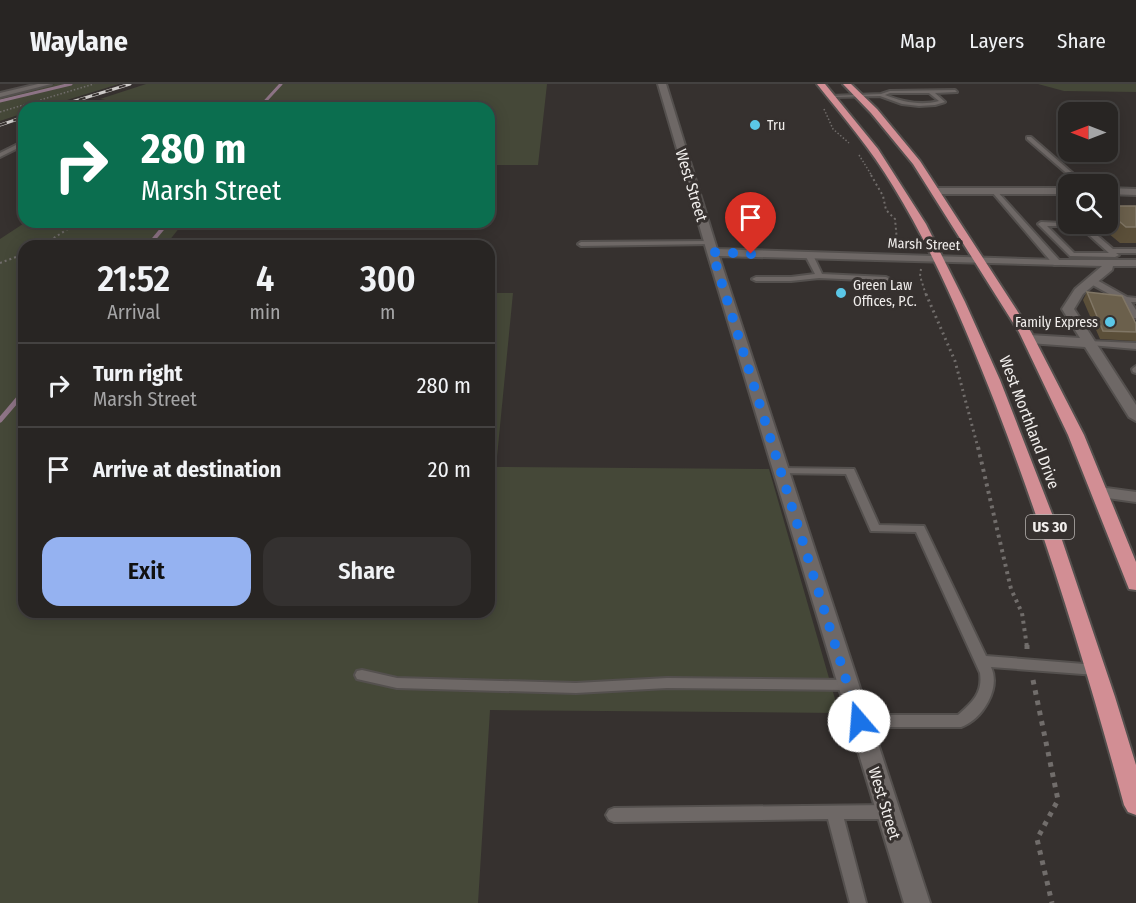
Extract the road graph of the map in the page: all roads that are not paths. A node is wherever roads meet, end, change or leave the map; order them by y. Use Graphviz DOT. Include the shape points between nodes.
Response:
graph roads {
  1 [pos="47,84"];
  2 [pos="662,84"];
  3 [pos="821,84"];
  4 [pos="847,84"];
  5 [pos="930,91"];
  6 [pos="955,91"];
  7 [pos="1,94"];
  8 [pos="859,95"];
  9 [pos="880,95"];
  10 [pos="833,96"];
  11 [pos="1029,138"];
  12 [pos="18,146"];
  13 [pos="0,156"];
  14 [pos="1070,174"];
  15 [pos="936,191"];
  16 [pos="994,191"];
  17 [pos="1058,191"];
  18 [pos="1118,191"];
  19 [pos="1136,192"];
  20 [pos="1058,224"];
  21 [pos="1092,234"];
  22 [pos="581,244"];
  23 [pos="710,247"];
  24 [pos="1136,251"];
  25 [pos="809,255"];
  26 [pos="939,259"];
  27 [pos="1119,259"];
  28 [pos="980,261"];
  29 [pos="1057,263"];
  30 [pos="819,276"];
  31 [pos="756,279"];
  32 [pos="886,279"];
  33 [pos="1092,281"];
  34 [pos="1125,299"];
  35 [pos="1136,300"];
  36 [pos="1136,316"];
  37 [pos="1029,339"];
  38 [pos="1090,343"];
  39 [pos="1136,346"];
  40 [pos="1136,417"];
  41 [pos="781,471"];
  42 [pos="1099,492"];
  43 [pos="1136,496"];
  44 [pos="1136,584"];
  45 [pos="981,661"];
  46 [pos="1096,670"];
  47 [pos="362,675"];
  48 [pos="848,684"];
  49 [pos="859,721"];
  50 [pos="1136,805"];
  51 [pos="834,812"];
  52 [pos="888,812"];
  53 [pos="614,815"];
  54 [pos="858,903"];
  55 [pos="917,903"];
  1 -- 7 [label="street"];
  2 -- 23 [label="street, West Street"];
  3 -- 10 [label="highway, West Morthland Drive / US 30"];
  4 -- 8 [label="highway, West Morthland Drive"];
  5 -- 6 [label="lane"];
  5 -- 9 [label="lane"];
  5 -- 9 [label="lane" via="943,102 903,105"];
  8 -- 9 [label="lane"];
  8 -- 10 [label="lane"];
  8 -- 15 [label="highway, West Morthland Drive"];
  10 -- 26 [label="highway, West Morthland Drive / US 30" via="882,160"];
  11 -- 14 [label="lane"];
  12 -- 13 [label="lane"];
  15 -- 16 [label="street"];
  15 -- 28 [label="highway, West Morthland Drive"];
  16 -- 17 [label="street"];
  16 -- 29 [label="lane"];
  18 -- 19 [label="street"];
  20 -- 27 [label="lane" via="1041,224 1072,255"];
  21 -- 27 [label="lane"];
  22 -- 23 [label="lane"];
  23 -- 25 [label="street, Marsh Street"];
  23 -- 41 [label="street, West Street"];
  24 -- 27 [label="lane"];
  25 -- 26 [label="street, Marsh Street"];
  25 -- 30 [label="lane"];
  26 -- 28 [label="street, Marsh Street"];
  26 -- 46 [label="highway, West Morthland Drive / US 30" via="1011,424 1071,584"];
  27 -- 29 [label="street, Marsh Street"];
  27 -- 33 [label="street"];
  28 -- 29 [label="street, Marsh Street"];
  28 -- 37 [label="highway, West Morthland Drive"];
  30 -- 31 [label="lane"];
  30 -- 32 [label="lane"];
  33 -- 34 [label="lane"];
  33 -- 38 [label="street" via="1068,309"];
  34 -- 35 [label="lane"];
  34 -- 36 [label="lane"];
  37 -- 38 [label="street"];
  37 -- 42 [label="highway, West Morthland Drive"];
  38 -- 39 [label="lane"];
  38 -- 40 [label="street"];
  41 -- 45 [label="lane" via="850,471 875,528 920,529"];
  41 -- 48 [label="street, West Street"];
  42 -- 43 [label="street"];
  42 -- 44 [label="highway, West Morthland Drive"];
  45 -- 46 [label="lane"];
  45 -- 49 [label="lane" via="990,684 985,696 961,721"];
  46 -- 50 [label="highway, West Morthland Drive / US 30"];
  47 -- 48 [label="lane" via="397,682 576,688 667,683"];
  48 -- 49 [label="street, West Street"];
  49 -- 52 [label="street, West Street"];
  51 -- 52 [label="lane"];
  51 -- 53 [label="lane"];
  51 -- 54 [label="lane"];
  52 -- 55 [label="street, West Street"];
}
